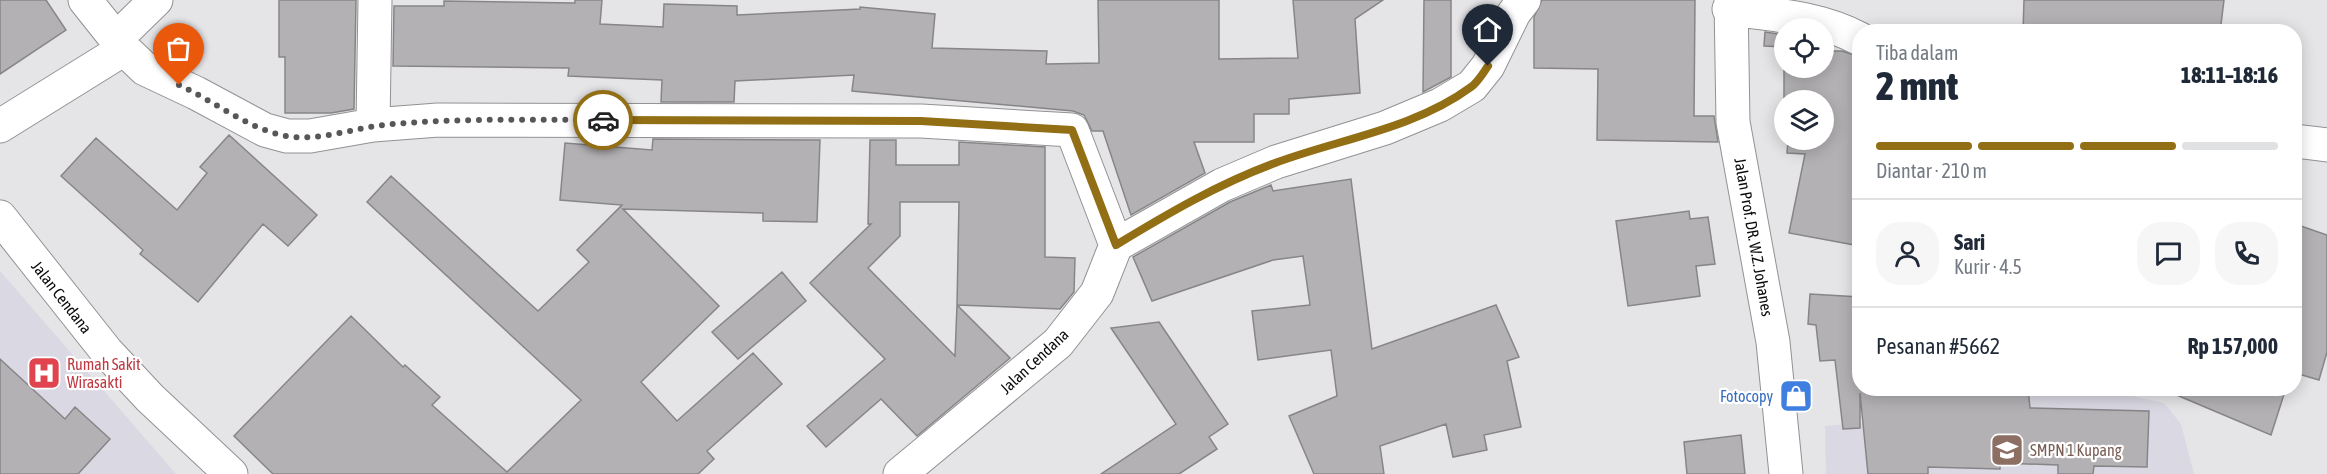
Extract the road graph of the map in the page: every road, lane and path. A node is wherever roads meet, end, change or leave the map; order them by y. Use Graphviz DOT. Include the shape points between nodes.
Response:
graph roads {
  1 [pos="85,0"];
  2 [pos="156,0"];
  3 [pos="375,0"];
  4 [pos="1524,0"];
  5 [pos="1730,4"];
  6 [pos="1852,35"];
  7 [pos="120,44"];
  8 [pos="373,125"];
  9 [pos="0,126"];
  10 [pos="2302,142"];
  11 [pos="2327,145"];
  12 [pos="0,217"];
  13 [pos="1116,245"];
  14 [pos="231,474"];
  15 [pos="900,474"];
  16 [pos="1786,474"];
  1 -- 7 [label="street"];
  2 -- 7 [label="street"];
  3 -- 8 [label="street"];
  4 -- 13 [label="street" via="1488,66 1472,86 1440,105 1385,128 1276,162 1222,185"];
  5 -- 6 [label="street" via="1815,20"];
  5 -- 16 [label="street, Jalan Prof. DR. W.Z. Johanes" via="1733,122 1773,342"];
  7 -- 8 [label="street" via="145,69 265,130 287,136 310,136"];
  7 -- 9 [label="street"];
  8 -- 13 [label="street" via="438,120 921,121 1072,130"];
  10 -- 11 [label="street"];
  12 -- 14 [label="street, Jalan Cendana" via="107,352"];
  13 -- 15 [label="street, Jalan Cendana" via="1097,293 1058,343"];
}
